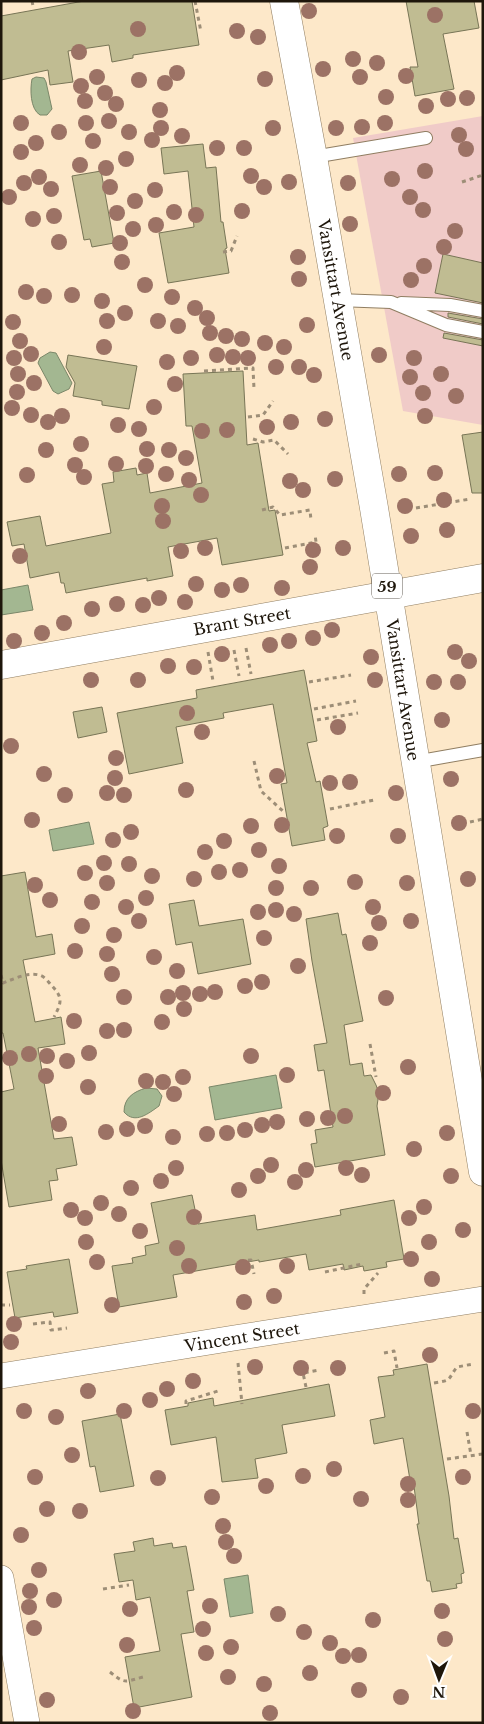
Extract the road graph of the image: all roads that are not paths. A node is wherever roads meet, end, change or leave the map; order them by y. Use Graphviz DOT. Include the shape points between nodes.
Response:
graph roads {
  1 [pos="284,1"];
  2 [pos="426,138"];
  3 [pos="313,157"];
  4 [pos="338,300"];
  5 [pos="392,302"];
  6 [pos="483,311"];
  7 [pos="483,332"];
  8 [pos="483,578"];
  9 [pos="388,594"];
  10 [pos="1,665"];
  11 [pos="483,750"];
  12 [pos="415,762"];
  13 [pos="483,1172"];
  14 [pos="483,1299"];
  15 [pos="1,1376"];
  16 [pos="1,1578"];
  17 [pos="27,1723"];
  1 -- 3 [label="main road, Vansittart Avenue / 59"];
  2 -- 3 [label="lane"];
  3 -- 4 [label="main road, Vansittart Avenue / 59"];
  4 -- 5 [label="lane"];
  4 -- 9 [label="main road, Vansittart Avenue / 59"];
  5 -- 6 [label="lane" via="450,305"];
  5 -- 7 [label="lane" via="446,324"];
  8 -- 9 [label="main road, Brant Street"];
  9 -- 10 [label="main road, Brant Street"];
  9 -- 12 [label="main road, Vansittart Avenue / 59"];
  11 -- 12 [label="lane"];
  12 -- 13 [label="main road, Vansittart Avenue / 59"];
  14 -- 15 [label="street, Vincent Street"];
  16 -- 17 [label="street"];
}
